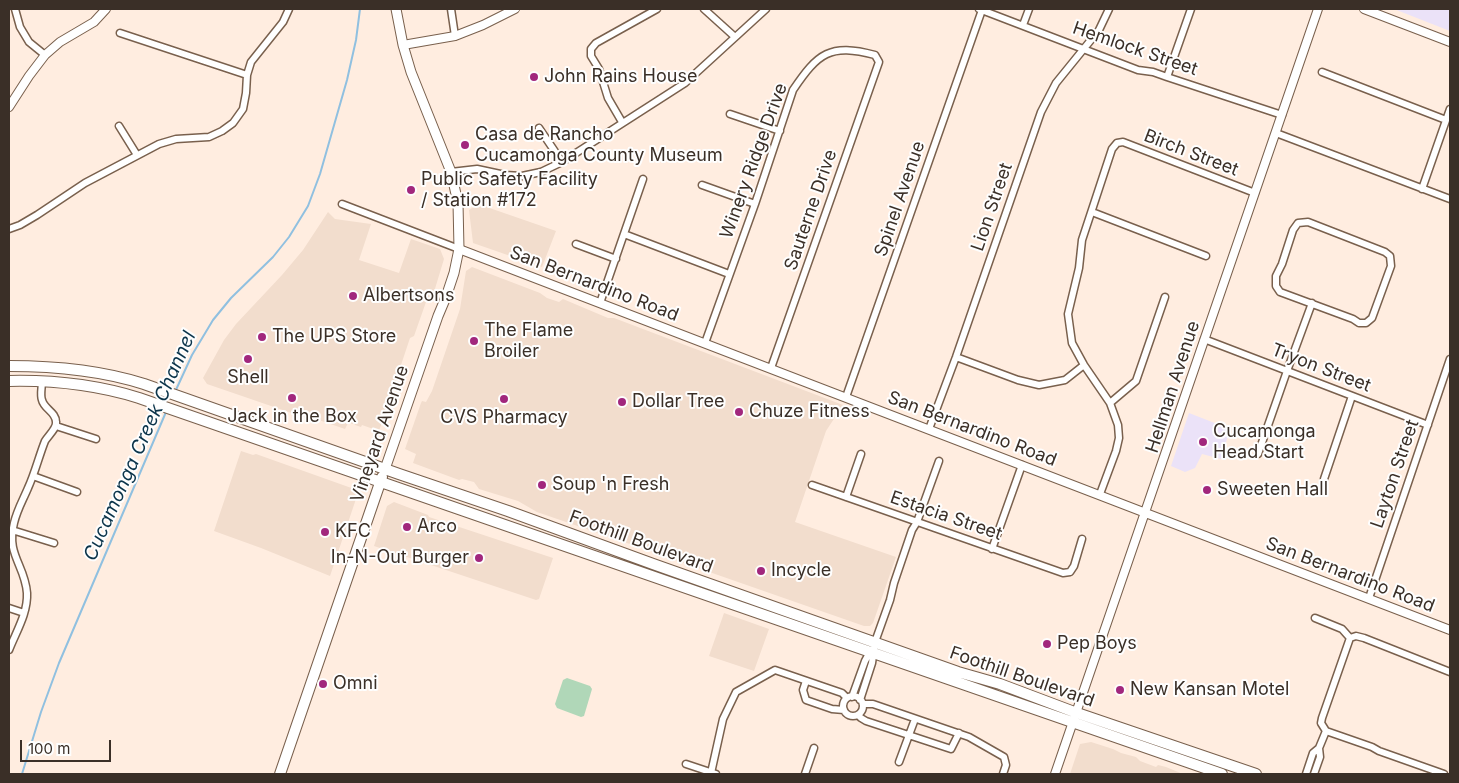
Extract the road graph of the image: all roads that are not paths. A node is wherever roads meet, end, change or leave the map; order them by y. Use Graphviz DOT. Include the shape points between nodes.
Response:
graph roads {
  1 [pos="106,9"];
  2 [pos="281,9"];
  3 [pos="396,9"];
  4 [pos="451,9"];
  5 [pos="515,9"];
  6 [pos="657,9"];
  7 [pos="704,9"];
  8 [pos="766,9"];
  9 [pos="980,9"];
  10 [pos="1029,9"];
  11 [pos="1109,9"];
  12 [pos="1191,9"];
  13 [pos="1318,9"];
  14 [pos="1364,9"];
  15 [pos="289,10"];
  16 [pos="13,11"];
  17 [pos="1023,25"];
  18 [pos="120,33"];
  19 [pos="455,36"];
  20 [pos="735,37"];
  21 [pos="1450,42"];
  22 [pos="403,44"];
  23 [pos="1084,48"];
  24 [pos="45,55"];
  25 [pos="879,62"];
  26 [pos="1322,72"];
  27 [pos="247,75"];
  28 [pos="1167,77"];
  29 [pos="9,107"];
  30 [pos="1450,109"];
  31 [pos="730,114"];
  32 [pos="1282,116"];
  33 [pos="1446,120"];
  34 [pos="622,122"];
  35 [pos="118,126"];
  36 [pos="540,128"];
  37 [pos="780,132"];
  38 [pos="1276,133"];
  39 [pos="136,156"];
  40 [pos="562,162"];
  41 [pos="451,172"];
  42 [pos="643,179"];
  43 [pos="702,184"];
  44 [pos="1422,189"];
  45 [pos="1255,193"];
  46 [pos="1450,199"];
  47 [pos="342,204"];
  48 [pos="755,204"];
  49 [pos="1092,212"];
  50 [pos="9,229"];
  51 [pos="624,234"];
  52 [pos="576,244"];
  53 [pos="459,249"];
  54 [pos="1206,256"];
  55 [pos="616,259"];
  56 [pos="729,274"];
  57 [pos="1165,297"];
  58 [pos="600,303"];
  59 [pos="1312,303"];
  60 [pos="1204,339"];
  61 [pos="705,343"];
  62 [pos="956,357"];
  63 [pos="1450,359"];
  64 [pos="1084,365"];
  65 [pos="9,366"];
  66 [pos="771,368"];
  67 [pos="1287,371"];
  68 [pos="9,381"];
  69 [pos="42,381"];
  70 [pos="1352,396"];
  71 [pos="846,397"];
  72 [pos="1110,403"];
  73 [pos="1428,425"];
  74 [pos="56,426"];
  75 [pos="929,429"];
  76 [pos="96,439"];
  77 [pos="860,454"];
  78 [pos="1258,454"];
  79 [pos="939,461"];
  80 [pos="1022,464"];
  81 [pos="385,469"];
  82 [pos="33,476"];
  83 [pos="1324,479"];
  84 [pos="380,483"];
  85 [pos="812,486"];
  86 [pos="77,492"];
  87 [pos="1100,494"];
  88 [pos="846,497"];
  89 [pos="1146,512"];
  90 [pos="918,522"];
  91 [pos="12,530"];
  92 [pos="1082,539"];
  93 [pos="54,543"];
  94 [pos="992,549"];
  95 [pos="1369,598"];
  96 [pos="9,608"];
  97 [pos="24,613"];
  98 [pos="1315,618"];
  99 [pos="1450,629"];
  100 [pos="1350,638"];
  101 [pos="875,642"];
  102 [pos="9,650"];
  103 [pos="871,653"];
  104 [pos="1450,672"];
  105 [pos="806,681"];
  106 [pos="850,698"];
  107 [pos="861,702"];
  108 [pos="844,710"];
  109 [pos="1077,713"];
  110 [pos="858,715"];
  111 [pos="915,719"];
  112 [pos="1073,723"];
  113 [pos="1326,731"];
  114 [pos="959,733"];
  115 [pos="909,736"];
  116 [pos="814,748"];
  117 [pos="1319,748"];
  118 [pos="899,762"];
  119 [pos="1310,763"];
  120 [pos="686,764"];
  121 [pos="1317,766"];
  122 [pos="713,773"];
  123 [pos="280,774"];
  124 [pos="805,774"];
  125 [pos="1003,774"];
  126 [pos="1055,774"];
  127 [pos="1222,774"];
  128 [pos="1256,774"];
  129 [pos="1306,774"];
  130 [pos="1314,774"];
  131 [pos="1444,774"];
  1 -- 24 [label="street" via="94,22"];
  2 -- 15 [label="street"];
  3 -- 22 [label="main road, Vineyard Avenue"];
  4 -- 19 [label="street"];
  5 -- 19 [label="street"];
  6 -- 34 [label="street" via="596,43 591,49 608,98"];
  7 -- 20 [label="street"];
  8 -- 20 [label="street"];
  9 -- 17 [label="street, Hemlock Street"];
  9 -- 71 [label="street, Spinel Avenue"];
  10 -- 17 [label="street"];
  11 -- 23 [label="street, Lion Street" via="1100,30"];
  12 -- 28 [label="street"];
  13 -- 32 [label="street, Hellman Avenue"];
  14 -- 21 [label="street"];
  15 -- 27 [label="street" via="277,30 258,50"];
  16 -- 24 [label="street" via="29,42"];
  17 -- 23 [label="street, Hemlock Street"];
  18 -- 27 [label="street"];
  19 -- 22 [label="street"];
  20 -- 34 [label="street" via="685,83"];
  22 -- 41 [label="main road, Vineyard Avenue"];
  23 -- 28 [label="street, Hemlock Street" via="1138,70"];
  23 -- 62 [label="street, Lion Street" via="1056,83 1041,112"];
  24 -- 29 [label="street"];
  25 -- 37 [label="street, Winery Ridge Drive" via="875,55 847,49 831,52 815,62 793,90"];
  25 -- 66 [label="street, Sauterne Drive"];
  26 -- 33 [label="street"];
  27 -- 39 [label="street" via="243,109 233,123 209,138 176,139"];
  28 -- 32 [label="street, Hemlock Street"];
  30 -- 33 [label="street"];
  31 -- 37 [label="street"];
  32 -- 38 [label="street, Hellman Avenue"];
  33 -- 44 [label="street"];
  34 -- 40 [label="street"];
  35 -- 39 [label="street"];
  36 -- 40 [label="street"];
  37 -- 48 [label="street, Winery Ridge Drive"];
  38 -- 44 [label="street"];
  38 -- 45 [label="street, Hellman Avenue"];
  39 -- 50 [label="street" via="84,183 37,215"];
  40 -- 41 [label="street" via="541,172 522,176 472,169"];
  41 -- 53 [label="main road, Vineyard Avenue" via="458,203"];
  42 -- 51 [label="street"];
  43 -- 48 [label="street"];
  44 -- 46 [label="street"];
  45 -- 49 [label="street, Birch Street" via="1124,142 1117,143 1112,149"];
  45 -- 60 [label="street, Hellman Avenue"];
  47 -- 53 [label="street, San Bernardino Road"];
  48 -- 56 [label="street, Winery Ridge Drive"];
  49 -- 54 [label="street"];
  49 -- 64 [label="street" via="1082,240 1068,314 1072,343"];
  51 -- 55 [label="street"];
  51 -- 56 [label="street"];
  52 -- 55 [label="street"];
  53 -- 58 [label="street, San Bernardino Road"];
  53 -- 81 [label="main road, Vineyard Avenue" via="446,297"];
  55 -- 58 [label="street"];
  56 -- 61 [label="street, Winery Ridge Drive"];
  57 -- 72 [label="street" via="1136,381"];
  58 -- 61 [label="street, San Bernardino Road"];
  59 -- 59 [label="street" via="1280,292 1276,286 1276,276 1292,230 1298,223 1308,222 1390,256 1390,266 1372,318 1366,323"];
  59 -- 67 [label="street"];
  60 -- 67 [label="street, Tryon Street"];
  60 -- 89 [label="street, Hellman Avenue"];
  61 -- 66 [label="street, San Bernardino Road"];
  62 -- 64 [label="street" via="1039,385 1064,380"];
  62 -- 75 [label="street, Lion Street"];
  63 -- 73 [label="street, Layton Street"];
  64 -- 72 [label="street"];
  65 -- 81 [label="main road, Foothill Boulevard" via="59,368 126,378"];
  66 -- 71 [label="street, San Bernardino Road"];
  67 -- 70 [label="street, Tryon Street"];
  67 -- 78 [label="street"];
  68 -- 69 [label="main road, Foothill Boulevard"];
  69 -- 74 [label="street" via="43,404 55,416"];
  69 -- 84 [label="main road, Foothill Boulevard" via="122,393"];
  70 -- 73 [label="street, Tryon Street"];
  70 -- 83 [label="street"];
  71 -- 75 [label="street, San Bernardino Road"];
  72 -- 87 [label="street" via="1118,425 1118,438"];
  73 -- 95 [label="street, Layton Street"];
  74 -- 76 [label="street"];
  74 -- 82 [label="street" via="45,442"];
  75 -- 80 [label="street, San Bernardino Road"];
  77 -- 88 [label="street"];
  79 -- 90 [label="street"];
  80 -- 87 [label="street, San Bernardino Road"];
  80 -- 94 [label="street"];
  81 -- 84 [label="main road, Vineyard Avenue"];
  81 -- 101 [label="main road, Foothill Boulevard"];
  82 -- 86 [label="street"];
  82 -- 91 [label="street"];
  84 -- 103 [label="main road, Foothill Boulevard"];
  84 -- 123 [label="main road, Vineyard Avenue"];
  85 -- 88 [label="street, Estacia Street"];
  87 -- 89 [label="street, San Bernardino Road"];
  88 -- 90 [label="street, Estacia Street"];
  89 -- 95 [label="street, San Bernardino Road"];
  89 -- 109 [label="street, Hellman Avenue"];
  90 -- 94 [label="street, Estacia Street"];
  90 -- 101 [label="street" via="912,530"];
  91 -- 93 [label="street"];
  91 -- 97 [label="street" via="14,556 26,585"];
  92 -- 94 [label="street, Estacia Street" via="1074,566 1070,572 1063,573"];
  95 -- 99 [label="street, San Bernardino Road"];
  96 -- 97 [label="street"];
  97 -- 102 [label="street"];
  98 -- 100 [label="street" via="1342,629"];
  100 -- 104 [label="street" via="1364,638"];
  100 -- 113 [label="street" via="1322,718"];
  101 -- 103 [label="street"];
  101 -- 109 [label="main road, Foothill Boulevard"];
  103 -- 106 [label="street"];
  103 -- 107 [label="street" via="872,663"];
  103 -- 112 [label="main road, Foothill Boulevard"];
  105 -- 106 [label="street"];
  105 -- 108 [label="street" via="803,690 806,700"];
  105 -- 122 [label="street" via="775,670 736,692 723,719"];
  106 -- 107 [label="street" via="856,697"];
  106 -- 108 [label="street" via="844,703"];
  107 -- 110 [label="street" via="862,711"];
  107 -- 111 [label="street"];
  108 -- 110 [label="street" via="850,716"];
  109 -- 112 [label="street, Hellman Avenue"];
  109 -- 128 [label="main road, Foothill Boulevard"];
  110 -- 115 [label="street" via="866,721"];
  111 -- 114 [label="street"];
  111 -- 115 [label="street"];
  112 -- 126 [label="street, Hellman Avenue"];
  112 -- 127 [label="main road, Foothill Boulevard"];
  113 -- 117 [label="street"];
  113 -- 131 [label="street"];
  114 -- 115 [label="street" via="951,750"];
  114 -- 125 [label="street" via="1004,757"];
  115 -- 118 [label="street"];
  116 -- 124 [label="street"];
  117 -- 119 [label="street" via="1313,753"];
  117 -- 121 [label="street"];
  119 -- 121 [label="street"];
  119 -- 129 [label="street"];
  120 -- 122 [label="street"];
  121 -- 130 [label="street"];
}
